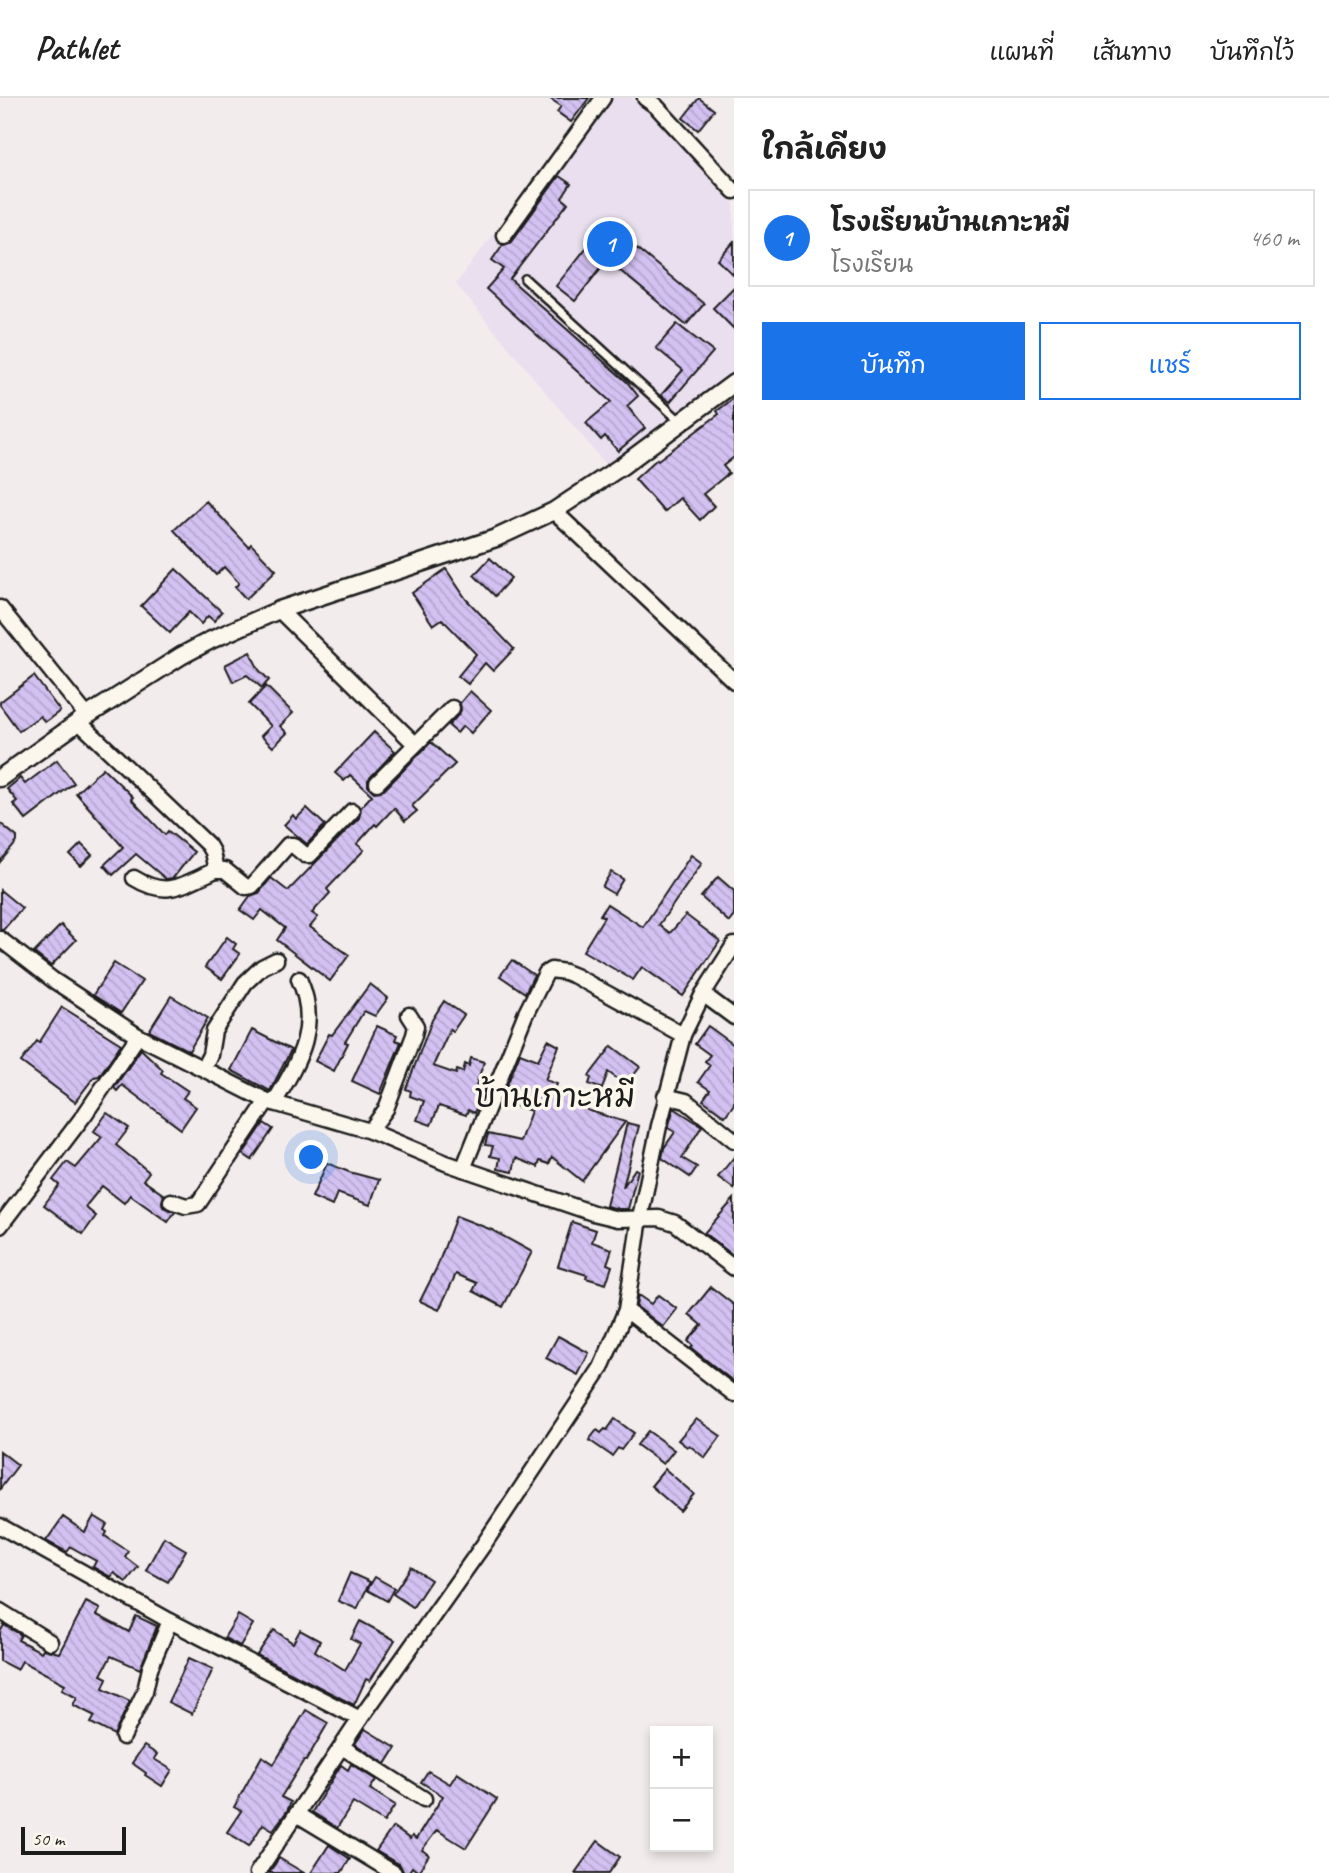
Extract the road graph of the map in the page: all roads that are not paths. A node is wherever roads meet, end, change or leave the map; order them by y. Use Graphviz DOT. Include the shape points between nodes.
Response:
graph roads {
  1 [pos="603,98"];
  2 [pos="645,98"];
  3 [pos="734,191"];
  4 [pos="504,235"];
  5 [pos="526,279"];
  6 [pos="734,383"];
  7 [pos="680,421"];
  8 [pos="554,511"];
  9 [pos="0,608"];
  10 [pos="279,610"];
  11 [pos="734,681"];
  12 [pos="452,708"];
  13 [pos="83,719"];
  14 [pos="415,744"];
  15 [pos="0,778"];
  16 [pos="377,783"];
  17 [pos="352,811"];
  18 [pos="216,870"];
  19 [pos="134,878"];
  20 [pos="0,939"];
  21 [pos="734,945"];
  22 [pos="276,960"];
  23 [pos="299,979"];
  24 [pos="703,994"];
  25 [pos="409,1015"];
  26 [pos="734,1017"];
  27 [pos="683,1035"];
  28 [pos="138,1036"];
  29 [pos="203,1068"];
  30 [pos="666,1096"];
  31 [pos="271,1102"];
  32 [pos="370,1131"];
  33 [pos="734,1140"];
  34 [pos="463,1169"];
  35 [pos="171,1201"];
  36 [pos="640,1218"];
  37 [pos="0,1226"];
  38 [pos="734,1268"];
  39 [pos="625,1310"];
  40 [pos="734,1394"];
  41 [pos="0,1526"];
  42 [pos="0,1611"];
  43 [pos="170,1620"];
  44 [pos="50,1642"];
  45 [pos="360,1719"];
  46 [pos="123,1737"];
  47 [pos="342,1747"];
  48 [pos="424,1799"];
  49 [pos="298,1815"];
  50 [pos="257,1873"];
  51 [pos="394,1873"];
  1 -- 4 [label="street"];
  2 -- 3 [label="street"];
  5 -- 7 [label="lane"];
  6 -- 7 [label="street"];
  7 -- 8 [label="street"];
  8 -- 10 [label="street" via="496,538"];
  8 -- 11 [label="street"];
  9 -- 13 [label="street"];
  10 -- 13 [label="street" via="181,656"];
  10 -- 14 [label="street"];
  12 -- 14 [label="street"];
  13 -- 15 [label="street"];
  13 -- 18 [label="street" via="208,845"];
  14 -- 16 [label="street"];
  17 -- 18 [label="street" via="309,855 293,845 282,849 249,887 225,870"];
  18 -- 19 [label="street" via="167,890"];
  20 -- 28 [label="street"];
  21 -- 24 [label="street"];
  22 -- 29 [label="street" via="245,983 214,1031"];
  23 -- 31 [label="street" via="309,1006 308,1028 298,1060"];
  24 -- 26 [label="street"];
  24 -- 27 [label="street"];
  25 -- 32 [label="street" via="416,1026 414,1035 386,1109"];
  27 -- 30 [label="street"];
  27 -- 34 [label="street" via="575,976 551,970 525,1015"];
  28 -- 29 [label="street"];
  28 -- 37 [label="street"];
  29 -- 31 [label="street"];
  30 -- 33 [label="street" via="686,1101"];
  30 -- 36 [label="street"];
  31 -- 32 [label="street"];
  31 -- 35 [label="street" via="201,1201 193,1206"];
  32 -- 34 [label="street"];
  34 -- 36 [label="street" via="603,1215"];
  36 -- 38 [label="street" via="674,1223"];
  36 -- 39 [label="street"];
  39 -- 40 [label="street"];
  39 -- 45 [label="street" via="594,1380"];
  41 -- 43 [label="street"];
  42 -- 44 [label="street"];
  43 -- 45 [label="street"];
  43 -- 46 [label="street"];
  45 -- 47 [label="street"];
  47 -- 48 [label="street"];
  47 -- 49 [label="street"];
  49 -- 50 [label="street"];
  49 -- 51 [label="street"];
}
